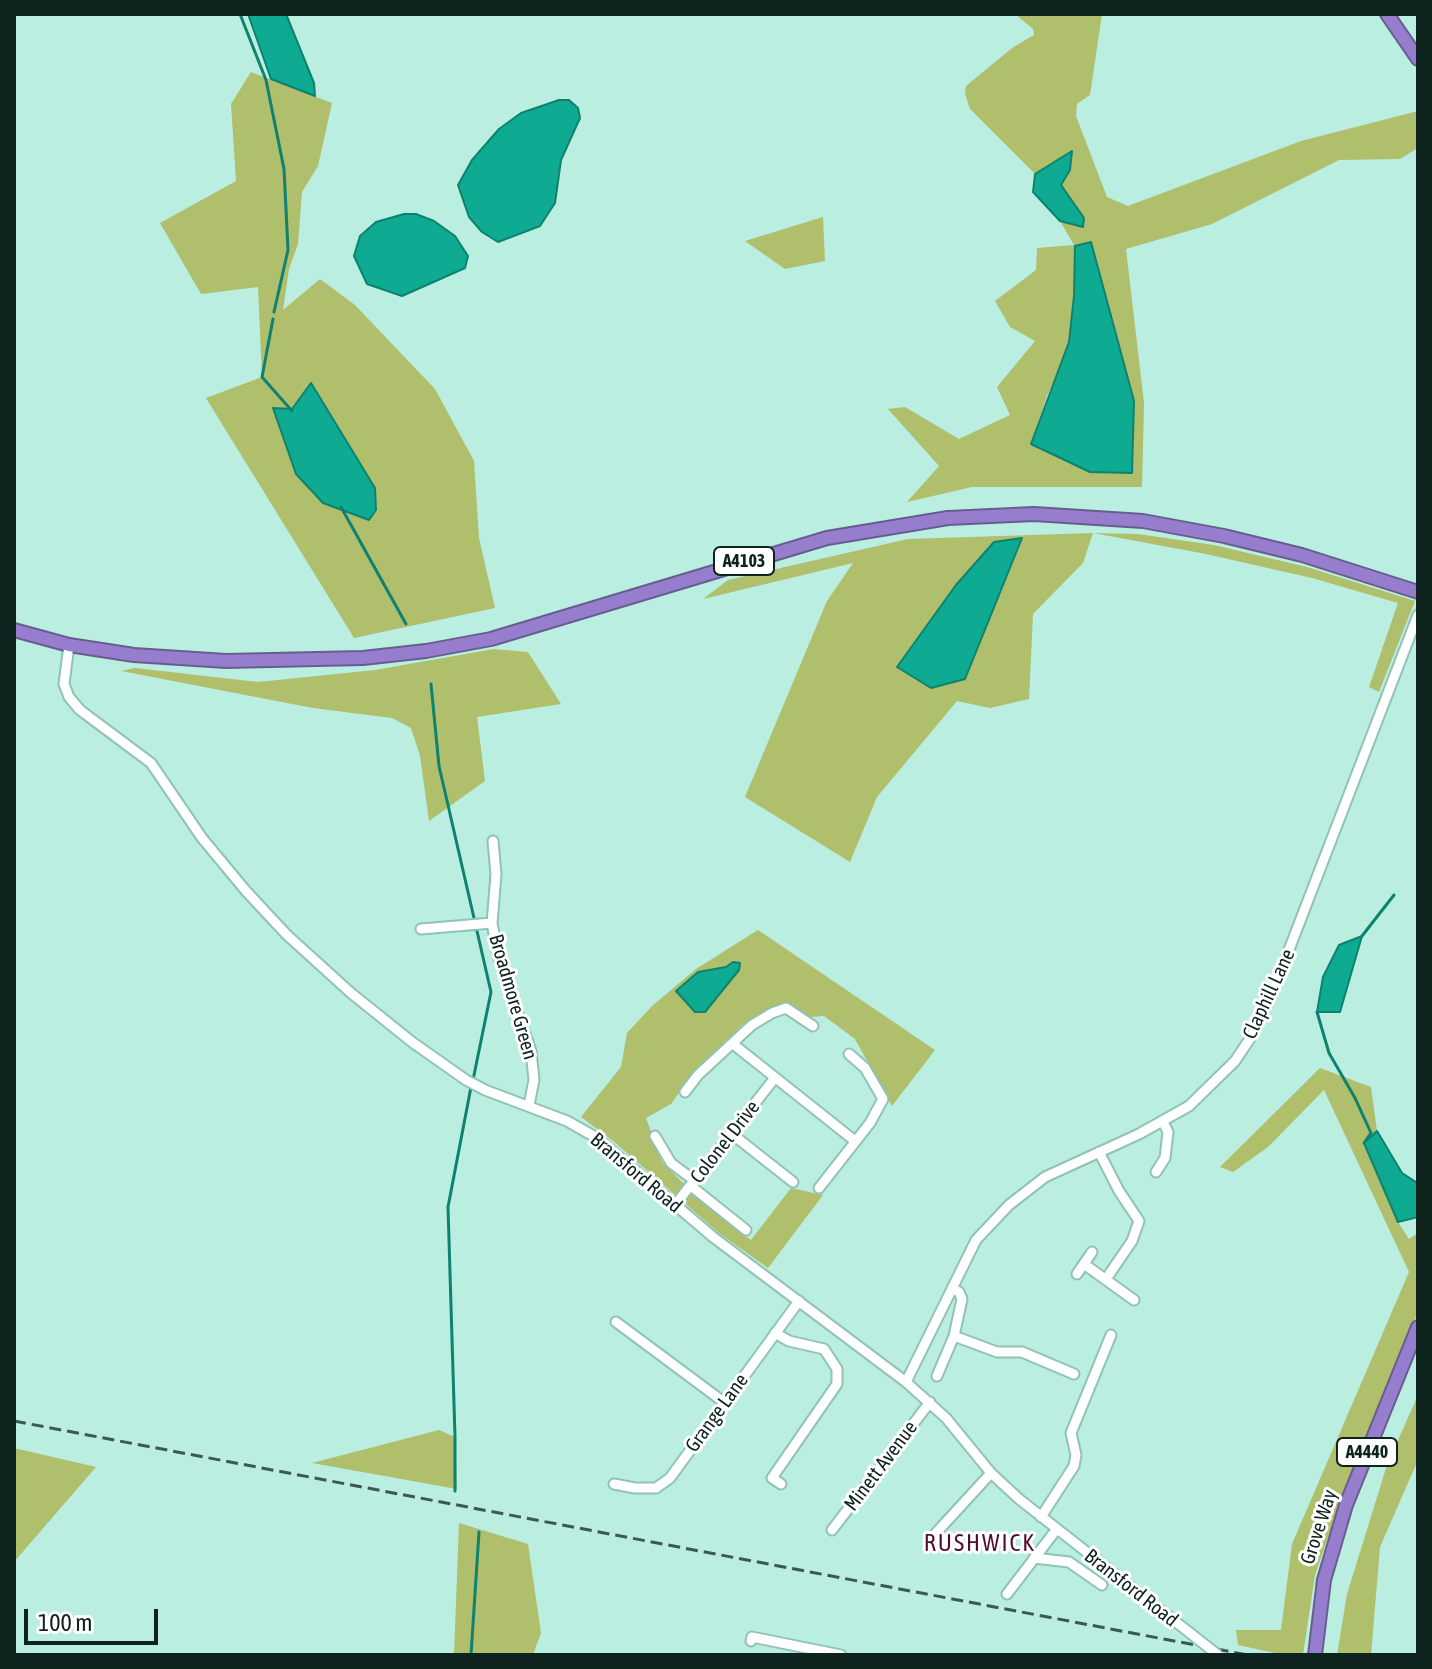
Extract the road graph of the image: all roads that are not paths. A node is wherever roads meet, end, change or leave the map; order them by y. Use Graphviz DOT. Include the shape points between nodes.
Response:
graph roads {
  1 [pos="1387,14"];
  2 [pos="1418,59"];
  3 [pos="1418,592"];
  4 [pos="1416,620"];
  5 [pos="14,630"];
  6 [pos="69,645"];
  7 [pos="493,841"];
  8 [pos="492,923"];
  9 [pos="421,929"];
  10 [pos="813,1026"];
  11 [pos="733,1044"];
  12 [pos="849,1054"];
  13 [pos="774,1079"];
  14 [pos="685,1092"];
  15 [pos="529,1105"];
  16 [pos="1163,1122"];
  17 [pos="732,1134"];
  18 [pos="655,1136"];
  19 [pos="855,1141"];
  20 [pos="1099,1152"];
  21 [pos="1156,1172"];
  22 [pos="793,1182"];
  23 [pos="693,1184"];
  24 [pos="819,1188"];
  25 [pos="675,1205"];
  26 [pos="746,1230"];
  27 [pos="1092,1252"];
  28 [pos="1084,1264"];
  29 [pos="1077,1274"];
  30 [pos="1106,1279"];
  31 [pos="953,1289"];
  32 [pos="1134,1300"];
  33 [pos="799,1301"];
  34 [pos="616,1322"];
  35 [pos="1418,1327"];
  36 [pos="775,1333"];
  37 [pos="1111,1335"];
  38 [pos="954,1336"];
  39 [pos="1074,1374"];
  40 [pos="937,1376"];
  41 [pos="906,1382"];
  42 [pos="930,1402"];
  43 [pos="725,1403"];
  44 [pos="991,1473"];
  45 [pos="638,1475"];
  46 [pos="614,1484"];
  47 [pos="781,1484"];
  48 [pos="637,1488"];
  49 [pos="1041,1517"];
  50 [pos="832,1530"];
  51 [pos="1056,1530"];
  52 [pos="936,1533"];
  53 [pos="1034,1558"];
  54 [pos="1102,1585"];
  55 [pos="1007,1594"];
  56 [pos="751,1641"];
  57 [pos="841,1655"];
  58 [pos="1218,1655"];
  59 [pos="1315,1655"];
  1 -- 2 [label="highway"];
  3 -- 6 [label="highway, A4103" via="1302,555 1143,521 992,515 827,538 491,639 426,651 226,661"];
  4 -- 16 [label="street, Claphill Lane" via="1264,1012 1219,1079"];
  5 -- 6 [label="highway, A4103"];
  6 -- 15 [label="street, Bransford Road" via="64,684 69,697 151,763 202,838 287,935 440,1063 485,1090"];
  7 -- 8 [label="street, Broadmore Green"];
  8 -- 9 [label="street"];
  8 -- 15 [label="street, Broadmore Green" via="531,1051 534,1080"];
  10 -- 11 [label="street" via="786,1008 748,1028"];
  11 -- 13 [label="street"];
  11 -- 14 [label="street"];
  12 -- 19 [label="street" via="865,1068 883,1099"];
  13 -- 17 [label="street, Colonel Drive"];
  13 -- 19 [label="street"];
  15 -- 25 [label="street, Bransford Road" via="590,1133"];
  16 -- 20 [label="street, Claphill Lane"];
  16 -- 21 [label="street" via="1168,1132 1165,1158"];
  17 -- 22 [label="street"];
  17 -- 23 [label="street, Colonel Drive"];
  18 -- 23 [label="street" via="671,1163"];
  19 -- 24 [label="street"];
  20 -- 30 [label="street" via="1139,1221"];
  20 -- 31 [label="street, Claphill Lane" via="1045,1177 1009,1205 976,1240"];
  23 -- 25 [label="street, Colonel Drive"];
  23 -- 26 [label="street"];
  25 -- 33 [label="street, Bransford Road"];
  27 -- 28 [label="street"];
  28 -- 29 [label="street"];
  28 -- 30 [label="street"];
  30 -- 32 [label="street"];
  31 -- 38 [label="street" via="962,1299"];
  31 -- 41 [label="street, Claphill Lane"];
  33 -- 36 [label="street, Grange Lane"];
  33 -- 41 [label="street, Bransford Road"];
  34 -- 43 [label="street"];
  35 -- 59 [label="highway, Grove Way / A4440" via="1346,1505 1324,1580"];
  36 -- 43 [label="street, Grange Lane"];
  36 -- 47 [label="street" via="824,1349 837,1369 837,1384 772,1478"];
  37 -- 49 [label="street" via="1071,1433 1074,1466"];
  38 -- 39 [label="street" via="997,1352 1022,1352"];
  38 -- 40 [label="street"];
  41 -- 42 [label="street, Bransford Road"];
  42 -- 44 [label="street, Bransford Road"];
  42 -- 50 [label="street, Minett Avenue"];
  43 -- 48 [label="street, Grange Lane" via="670,1478 656,1488"];
  44 -- 49 [label="street, Bransford Road"];
  44 -- 52 [label="street"];
  45 -- 48 [label="street"];
  46 -- 48 [label="street"];
  49 -- 51 [label="street, Bransford Road"];
  51 -- 53 [label="street"];
  51 -- 58 [label="street, Bransford Road, bridge"];
  53 -- 54 [label="street" via="1069,1562"];
  53 -- 55 [label="street"];
  56 -- 57 [label="street" via="752,1637"];
}
